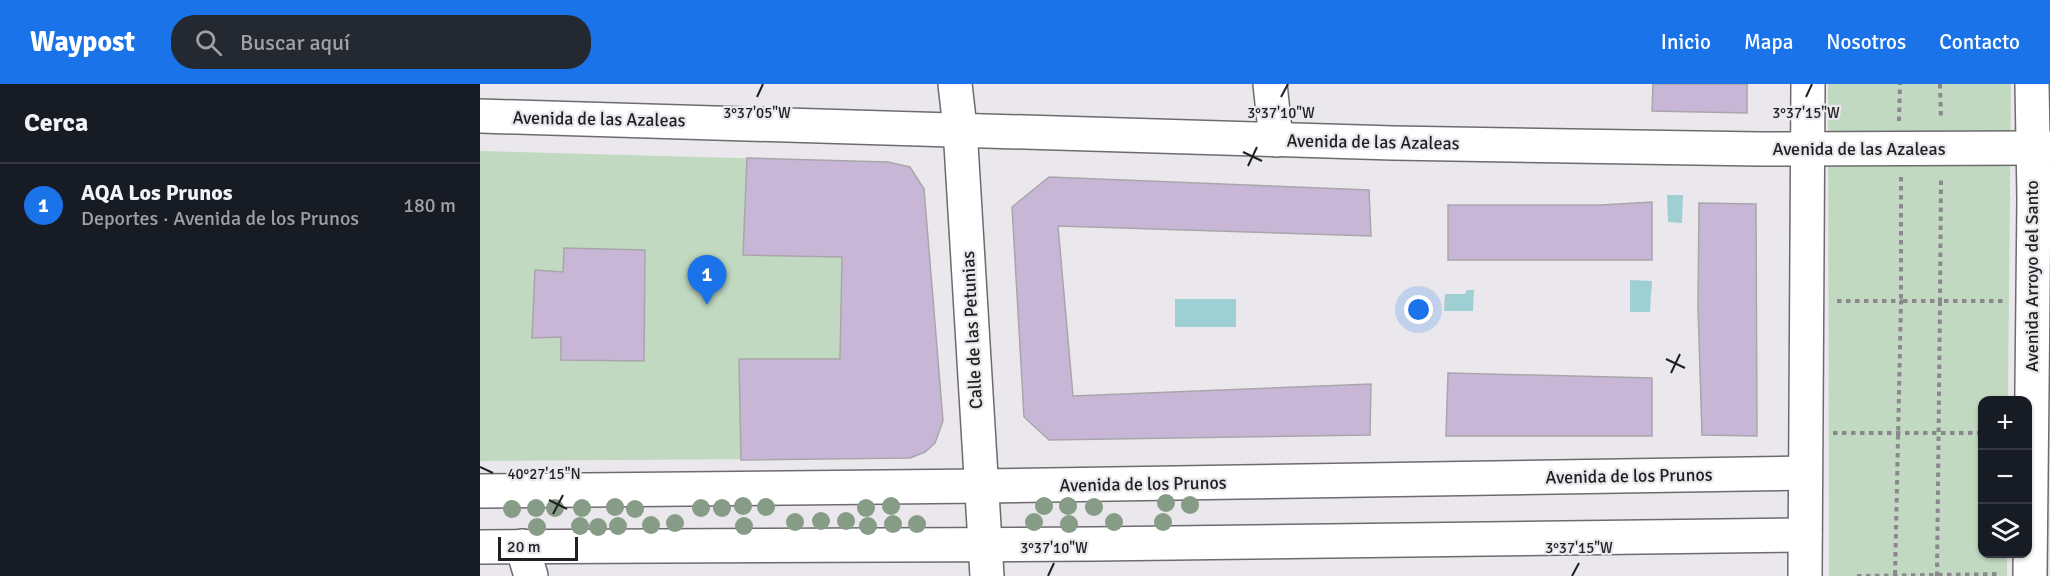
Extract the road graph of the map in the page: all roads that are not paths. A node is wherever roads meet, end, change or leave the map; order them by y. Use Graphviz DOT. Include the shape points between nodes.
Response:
graph roads {
  1 [pos="955,84"];
  2 [pos="1270,84"];
  3 [pos="1808,84"];
  4 [pos="2032,84"];
  5 [pos="480,116"];
  6 [pos="960,128"];
  7 [pos="1276,140"];
  8 [pos="2041,148"];
  9 [pos="1808,149"];
  10 [pos="1805,473"];
  11 [pos="2040,476"];
  12 [pos="982,486"];
  13 [pos="480,491"];
  14 [pos="1805,535"];
  15 [pos="2040,535"];
  16 [pos="480,547"];
  17 [pos="986,560"];
  18 [pos="527,561"];
  19 [pos="2016,575"];
  20 [pos="1805,576"];
  1 -- 6 [label="street, Calle de las Petunias"];
  2 -- 7 [label="street"];
  3 -- 9 [label="street"];
  4 -- 8 [label="street, Avenida Arroyo del Santo"];
  5 -- 6 [label="street, Avenida de las Azaleas"];
  6 -- 7 [label="street, Avenida de las Azaleas"];
  6 -- 12 [label="street, Calle de las Petunias"];
  7 -- 9 [label="street, Avenida de las Azaleas"];
  8 -- 9 [label="street, Avenida de las Azaleas"];
  8 -- 11 [label="street, Avenida Arroyo del Santo" via="2034,200"];
  9 -- 10 [label="street"];
  10 -- 12 [label="street, Avenida de los Prunos"];
  10 -- 14 [label="street"];
  11 -- 15 [label="street, Avenida Arroyo del Santo"];
  12 -- 13 [label="street, Avenida de los Prunos"];
  12 -- 17 [label="street, Calle de las Petunias"];
  14 -- 17 [label="street"];
  14 -- 20 [label="street"];
  15 -- 19 [label="street, Avenida Arroyo del Santo"];
  16 -- 18 [label="street"];
  17 -- 18 [label="street"];
}
